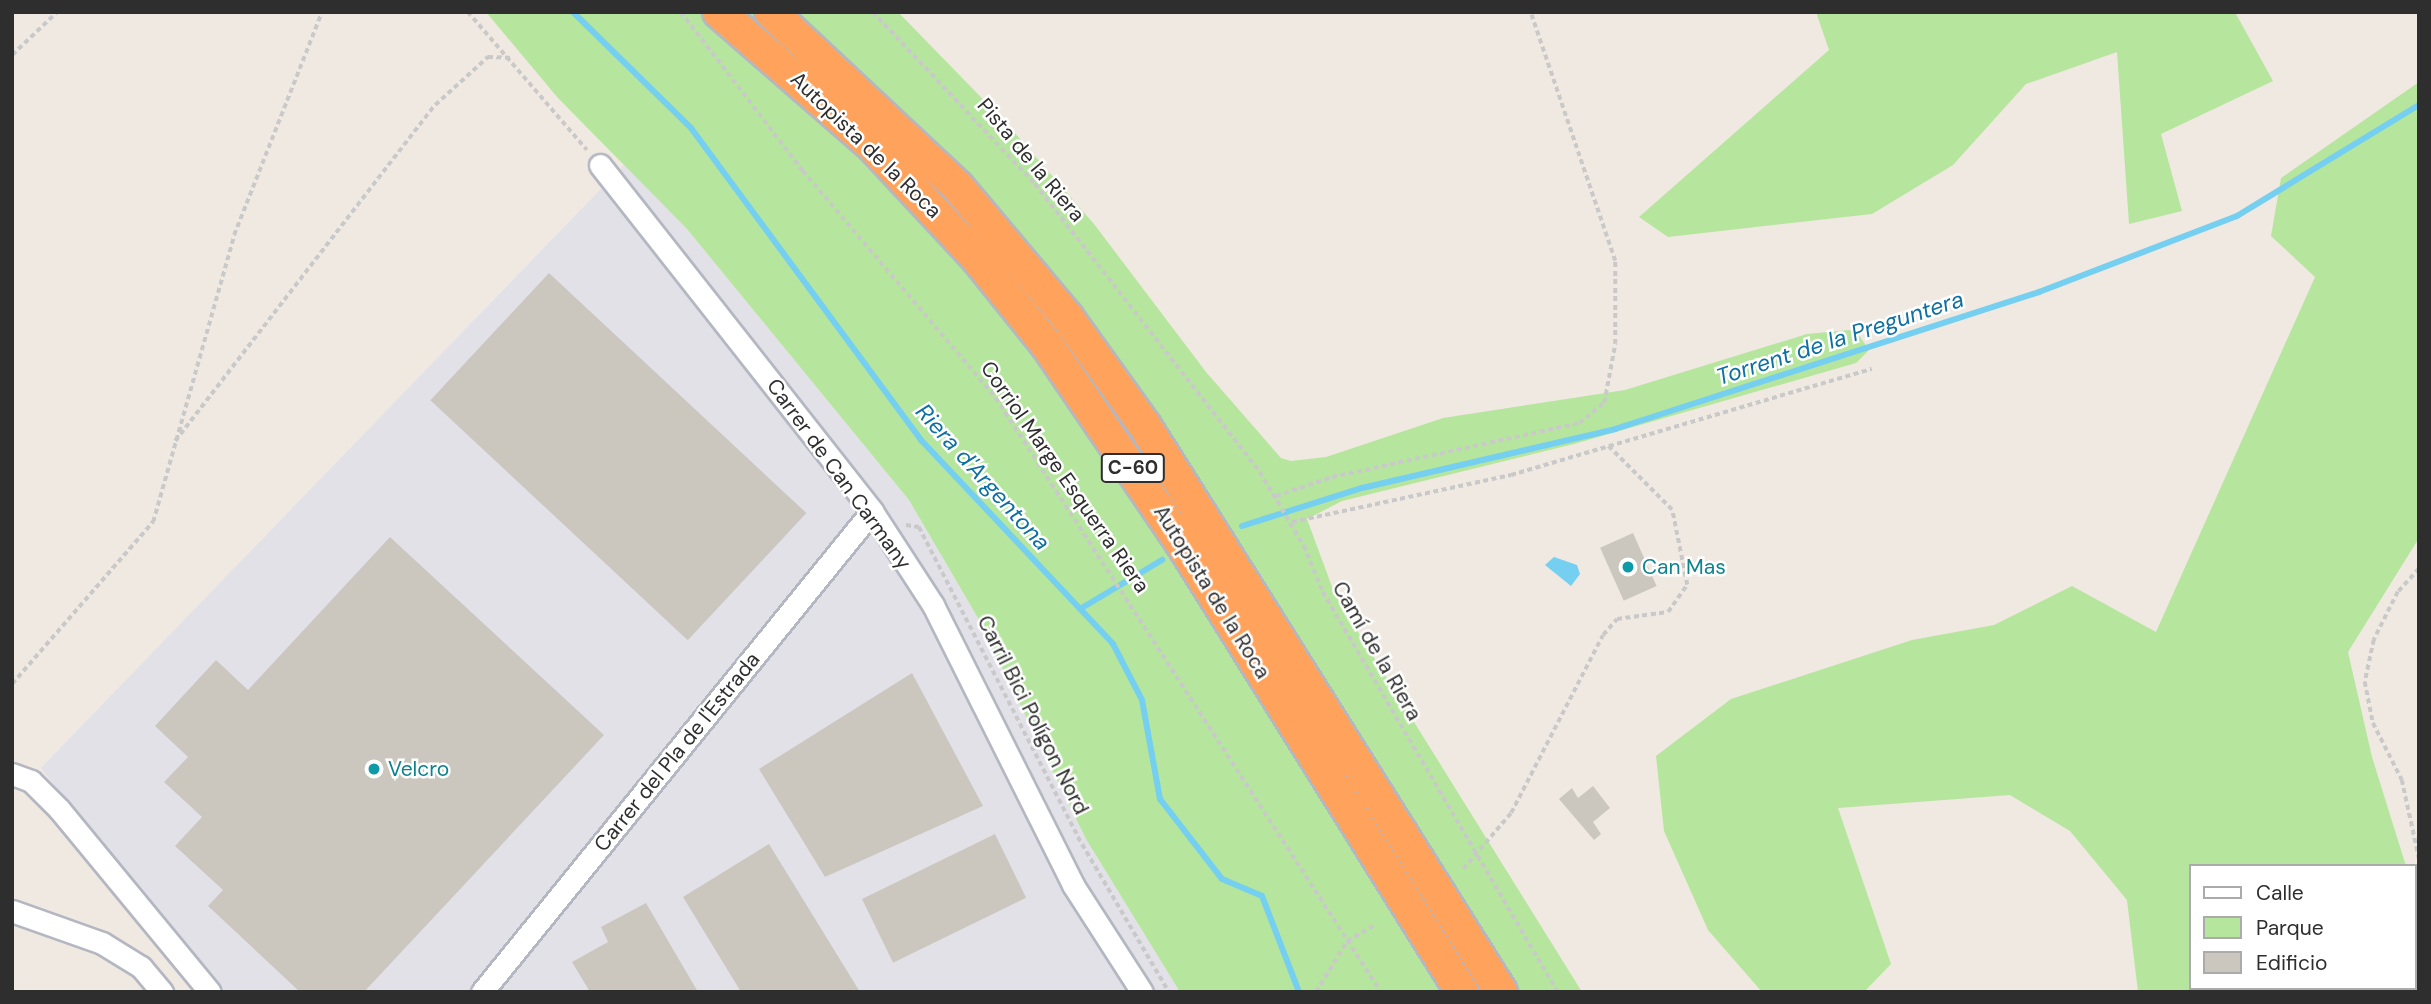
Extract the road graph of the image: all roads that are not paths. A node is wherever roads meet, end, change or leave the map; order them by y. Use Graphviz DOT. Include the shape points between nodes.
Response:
graph roads {
  1 [pos="719,12"];
  2 [pos="771,12"];
  3 [pos="600,165"];
  4 [pos="872,512"];
  5 [pos="12,774"];
  6 [pos="12,911"];
  7 [pos="162,992"];
  8 [pos="210,992"];
  9 [pos="482,992"];
  10 [pos="1142,992"];
  11 [pos="1462,992"];
  12 [pos="1501,992"];
  1 -- 11 [label="highway, Autopista de la Roca / C-60" via="873,146 977,258 1047,345 1181,542"];
  2 -- 12 [label="highway, Autopista de la Roca / C-60" via="958,187 1067,317 1145,426"];
  3 -- 4 [label="street, Carrer de Can Carmany"];
  4 -- 9 [label="street, Carrer del Pla de l'Estrada"];
  4 -- 10 [label="street, Carrer de Can Carmany" via="933,605 1073,885"];
  5 -- 8 [label="street" via="30,781 59,809"];
  6 -- 7 [label="street" via="102,943 141,967"];
}
